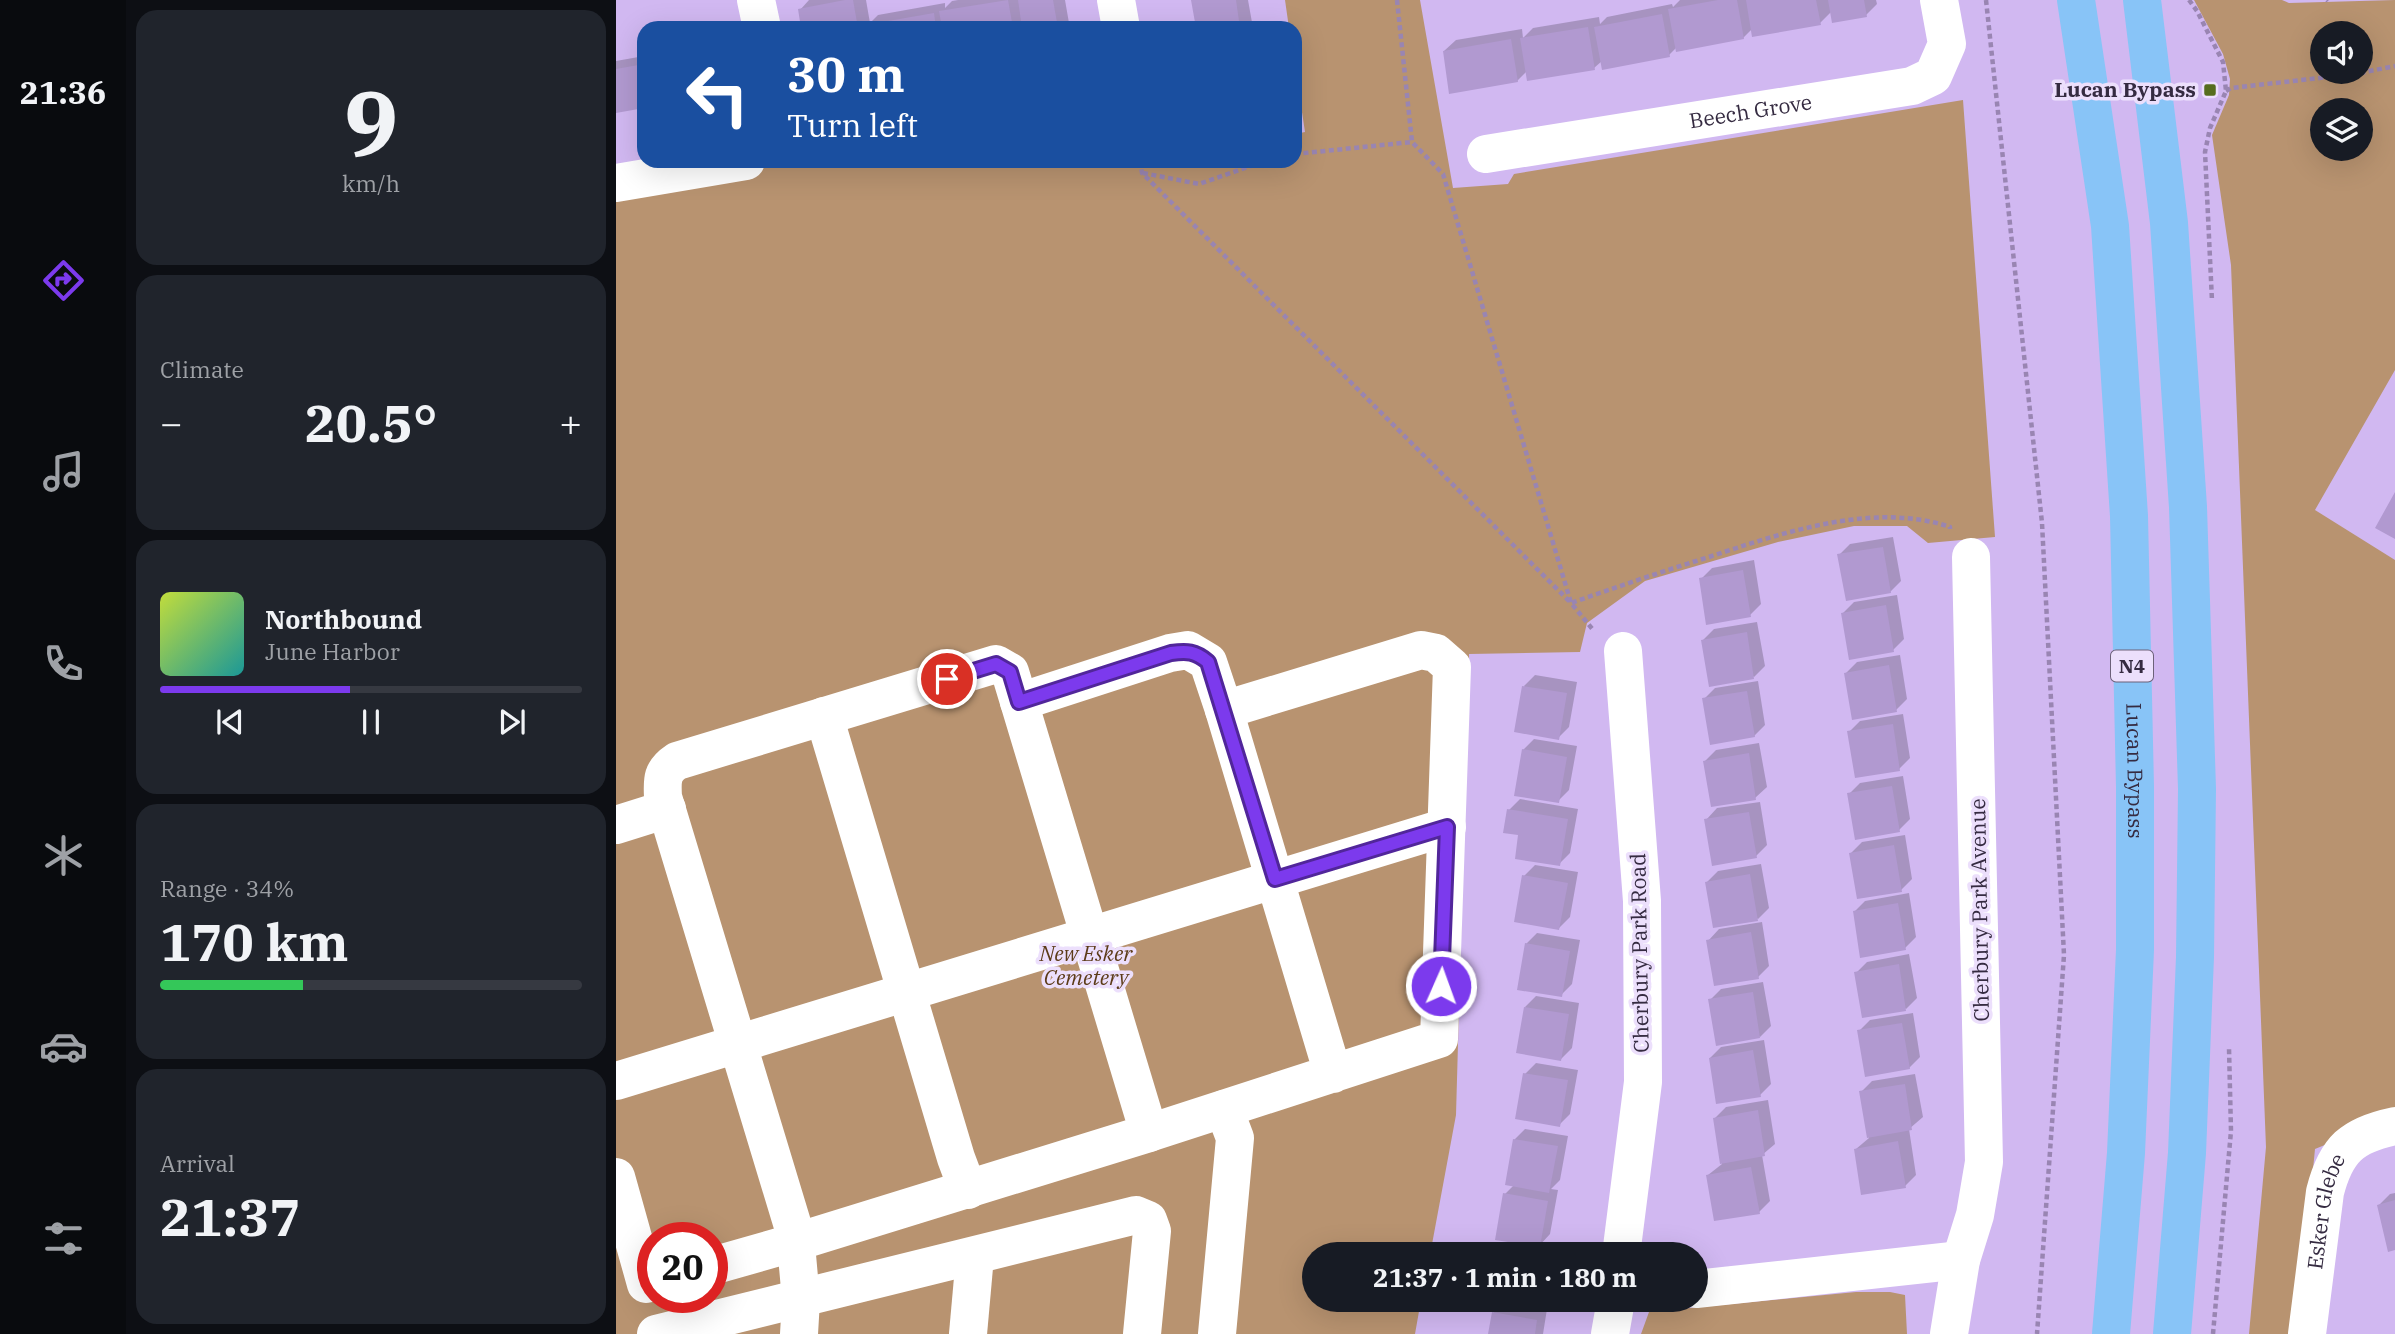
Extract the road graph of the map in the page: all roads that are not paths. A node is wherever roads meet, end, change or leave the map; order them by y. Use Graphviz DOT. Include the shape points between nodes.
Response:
graph roads {
  1 [pos="756,0"];
  2 [pos="1116,0"];
  3 [pos="1939,0"];
  4 [pos="2076,0"];
  5 [pos="2142,0"];
  6 [pos="760,21"];
  7 [pos="1120,21"];
  8 [pos="1486,154"];
  9 [pos="705,168"];
  10 [pos="616,183"];
  11 [pos="1961,547"];
  12 [pos="1609,641"];
  13 [pos="1019,702"];
  14 [pos="1224,710"];
  15 [pos="824,716"];
  16 [pos="667,809"];
  17 [pos="616,825"];
  18 [pos="1447,827"];
  19 [pos="1275,879"];
  20 [pos="1090,938"];
  21 [pos="907,993"];
  22 [pos="739,1043"];
  23 [pos="1333,1074"];
  24 [pos="616,1081"];
  25 [pos="1224,1109"];
  26 [pos="2395,1126"];
  27 [pos="1149,1133"];
  28 [pos="616,1177"];
  29 [pos="968,1189"];
  30 [pos="637,1242"];
  31 [pos="796,1242"];
  32 [pos="1624,1242"];
  33 [pos="975,1256"];
  34 [pos="1961,1260"];
  35 [pos="728,1261"];
  36 [pos="1708,1288"];
  37 [pos="1614,1312"];
  38 [pos="643,1313"];
  39 [pos="801,1317"];
  40 [pos="638,1334"];
  41 [pos="656,1334"];
  42 [pos="968,1334"];
  43 [pos="1142,1334"];
  44 [pos="1217,1334"];
  45 [pos="1610,1334"];
  46 [pos="1949,1334"];
  47 [pos="2111,1334"];
  48 [pos="2172,1334"];
  49 [pos="2307,1334"];
  1 -- 6 [label="street"];
  2 -- 7 [label="street"];
  3 -- 8 [label="street, Beech Grove" via="1947,44 1933,76 1912,86"];
  4 -- 47 [label="highway, Lucan Bypass / N4" via="2110,226 2129,516 2135,950 2126,1153"];
  5 -- 48 [label="highway" via="2169,223 2188,507 2196,789 2188,1140"];
  9 -- 10 [label="street"];
  11 -- 34 [label="street, Cherbury Park Avenue" via="1984,1162"];
  12 -- 32 [label="street, Cherbury Park Road" via="1642,901 1643,1082"];
  13 -- 14 [label="street" via="1188,650 1208,662"];
  13 -- 15 [label="street" via="1010,672 996,664"];
  13 -- 20 [label="street"];
  14 -- 18 [label="street" via="1421,650 1436,653 1452,667"];
  14 -- 19 [label="street"];
  15 -- 16 [label="street" via="677,761 662,776"];
  15 -- 21 [label="street"];
  16 -- 17 [label="street"];
  16 -- 22 [label="street"];
  18 -- 19 [label="street"];
  18 -- 23 [label="street" via="1439,1039"];
  19 -- 20 [label="street"];
  19 -- 23 [label="street"];
  20 -- 21 [label="street"];
  20 -- 27 [label="street"];
  21 -- 22 [label="street"];
  21 -- 29 [label="street"];
  22 -- 24 [label="street"];
  22 -- 31 [label="street"];
  23 -- 25 [label="street"];
  25 -- 27 [label="street"];
  25 -- 44 [label="street" via="1235,1138"];
  26 -- 49 [label="street, Esker Glebe" via="2356,1138 2330,1171"];
  27 -- 29 [label="street"];
  28 -- 30 [label="street"];
  29 -- 31 [label="street"];
  31 -- 35 [label="street"];
  31 -- 39 [label="street"];
  33 -- 39 [label="street"];
  33 -- 42 [label="street"];
  33 -- 43 [label="street" via="1136,1215 1148,1220 1152,1231"];
  34 -- 36 [label="street"];
  34 -- 46 [label="street, Cherbury Park Avenue"];
  37 -- 45 [label="street"];
  38 -- 40 [label="street"];
  39 -- 41 [label="street"];
}
